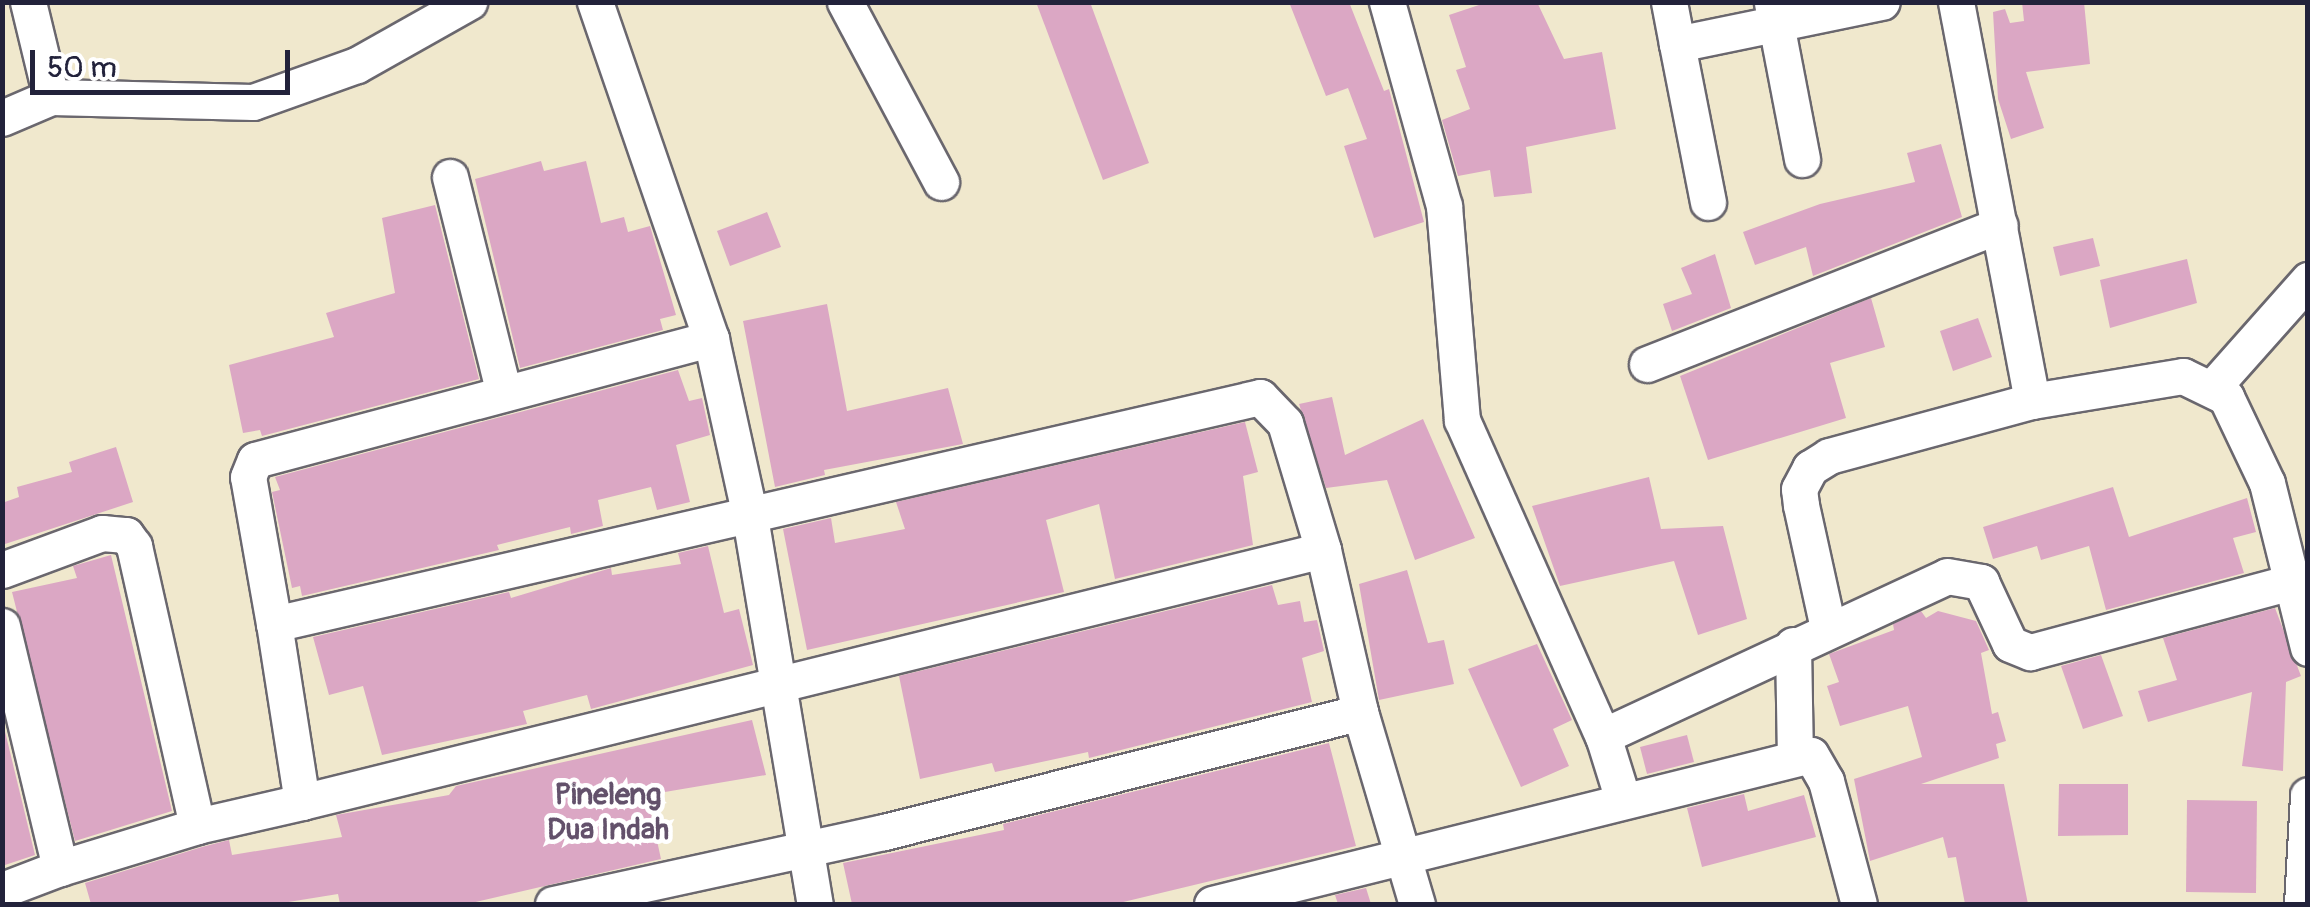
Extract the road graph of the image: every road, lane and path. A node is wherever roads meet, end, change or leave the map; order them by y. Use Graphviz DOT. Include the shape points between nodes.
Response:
graph roads {
  1 [pos="28,2"];
  2 [pos="469,2"];
  3 [pos="595,2"];
  4 [pos="846,2"];
  5 [pos="1387,2"];
  6 [pos="1669,2"];
  7 [pos="1882,2"];
  8 [pos="1956,2"];
  9 [pos="1774,13"];
  10 [pos="1677,44"];
  11 [pos="51,96"];
  12 [pos="2,118"];
  13 [pos="1802,159"];
  14 [pos="450,177"];
  15 [pos="941,182"];
  16 [pos="1708,202"];
  17 [pos="2000,225"];
  18 [pos="2308,280"];
  19 [pos="712,339"];
  20 [pos="1647,364"];
  21 [pos="2214,386"];
  22 [pos="504,393"];
  23 [pos="2032,401"];
  24 [pos="750,517"];
  25 [pos="1323,550"];
  26 [pos="2,570"];
  27 [pos="2292,582"];
  28 [pos="274,624"];
  29 [pos="2,626"];
  30 [pos="1828,628"];
  31 [pos="1793,644"];
  32 [pos="2308,648"];
  33 [pos="780,687"];
  34 [pos="1360,712"];
  35 [pos="1603,736"];
  36 [pos="1795,757"];
  37 [pos="2308,795"];
  38 [pos="1623,800"];
  39 [pos="302,802"];
  40 [pos="197,826"];
  41 [pos="801,845"];
  42 [pos="1402,855"];
  43 [pos="60,868"];
  44 [pos="2,890"];
  45 [pos="652,892"];
  46 [pos="552,904"];
  47 [pos="815,904"];
  48 [pos="1212,904"];
  49 [pos="1417,904"];
  50 [pos="1859,904"];
  51 [pos="2302,904"];
  1 -- 11 [label="street"];
  2 -- 11 [label="street" via="357,64 252,102"];
  3 -- 19 [label="street"];
  4 -- 15 [label="street"];
  5 -- 35 [label="street" via="1444,206 1462,420"];
  6 -- 10 [label="street"];
  7 -- 9 [label="street"];
  8 -- 17 [label="street"];
  9 -- 10 [label="street"];
  9 -- 13 [label="street"];
  10 -- 16 [label="street"];
  11 -- 12 [label="street"];
  14 -- 22 [label="street"];
  17 -- 20 [label="street"];
  17 -- 23 [label="street"];
  18 -- 21 [label="street"];
  19 -- 22 [label="street"];
  19 -- 24 [label="street"];
  21 -- 23 [label="street" via="2183,376"];
  21 -- 27 [label="street" via="2252,441"];
  22 -- 28 [label="street" via="255,460 248,476"];
  23 -- 30 [label="street" via="1829,456 1810,468 1799,489"];
  24 -- 25 [label="street" via="1246,396 1274,404 1282,418"];
  24 -- 28 [label="street"];
  24 -- 33 [label="street"];
  25 -- 33 [label="street"];
  25 -- 34 [label="street"];
  26 -- 40 [label="street" via="102,533 126,536 134,546"];
  27 -- 30 [label="street" via="2030,652 2010,644 1986,588 1967,575 1937,579"];
  27 -- 32 [label="street"];
  28 -- 39 [label="street"];
  29 -- 43 [label="street"];
  30 -- 31 [label="street"];
  31 -- 35 [label="street"];
  31 -- 36 [label="street"];
  33 -- 39 [label="street"];
  33 -- 41 [label="street"];
  34 -- 41 [label="street" via="884,832"];
  34 -- 42 [label="street"];
  35 -- 38 [label="street"];
  36 -- 38 [label="street"];
  36 -- 50 [label="street" via="1816,758"];
  37 -- 51 [label="street"];
  38 -- 42 [label="street"];
  39 -- 40 [label="street"];
  40 -- 43 [label="street"];
  41 -- 45 [label="street"];
  41 -- 47 [label="street"];
  42 -- 48 [label="street"];
  42 -- 49 [label="street"];
  43 -- 44 [label="street"];
  45 -- 46 [label="street"];
}
